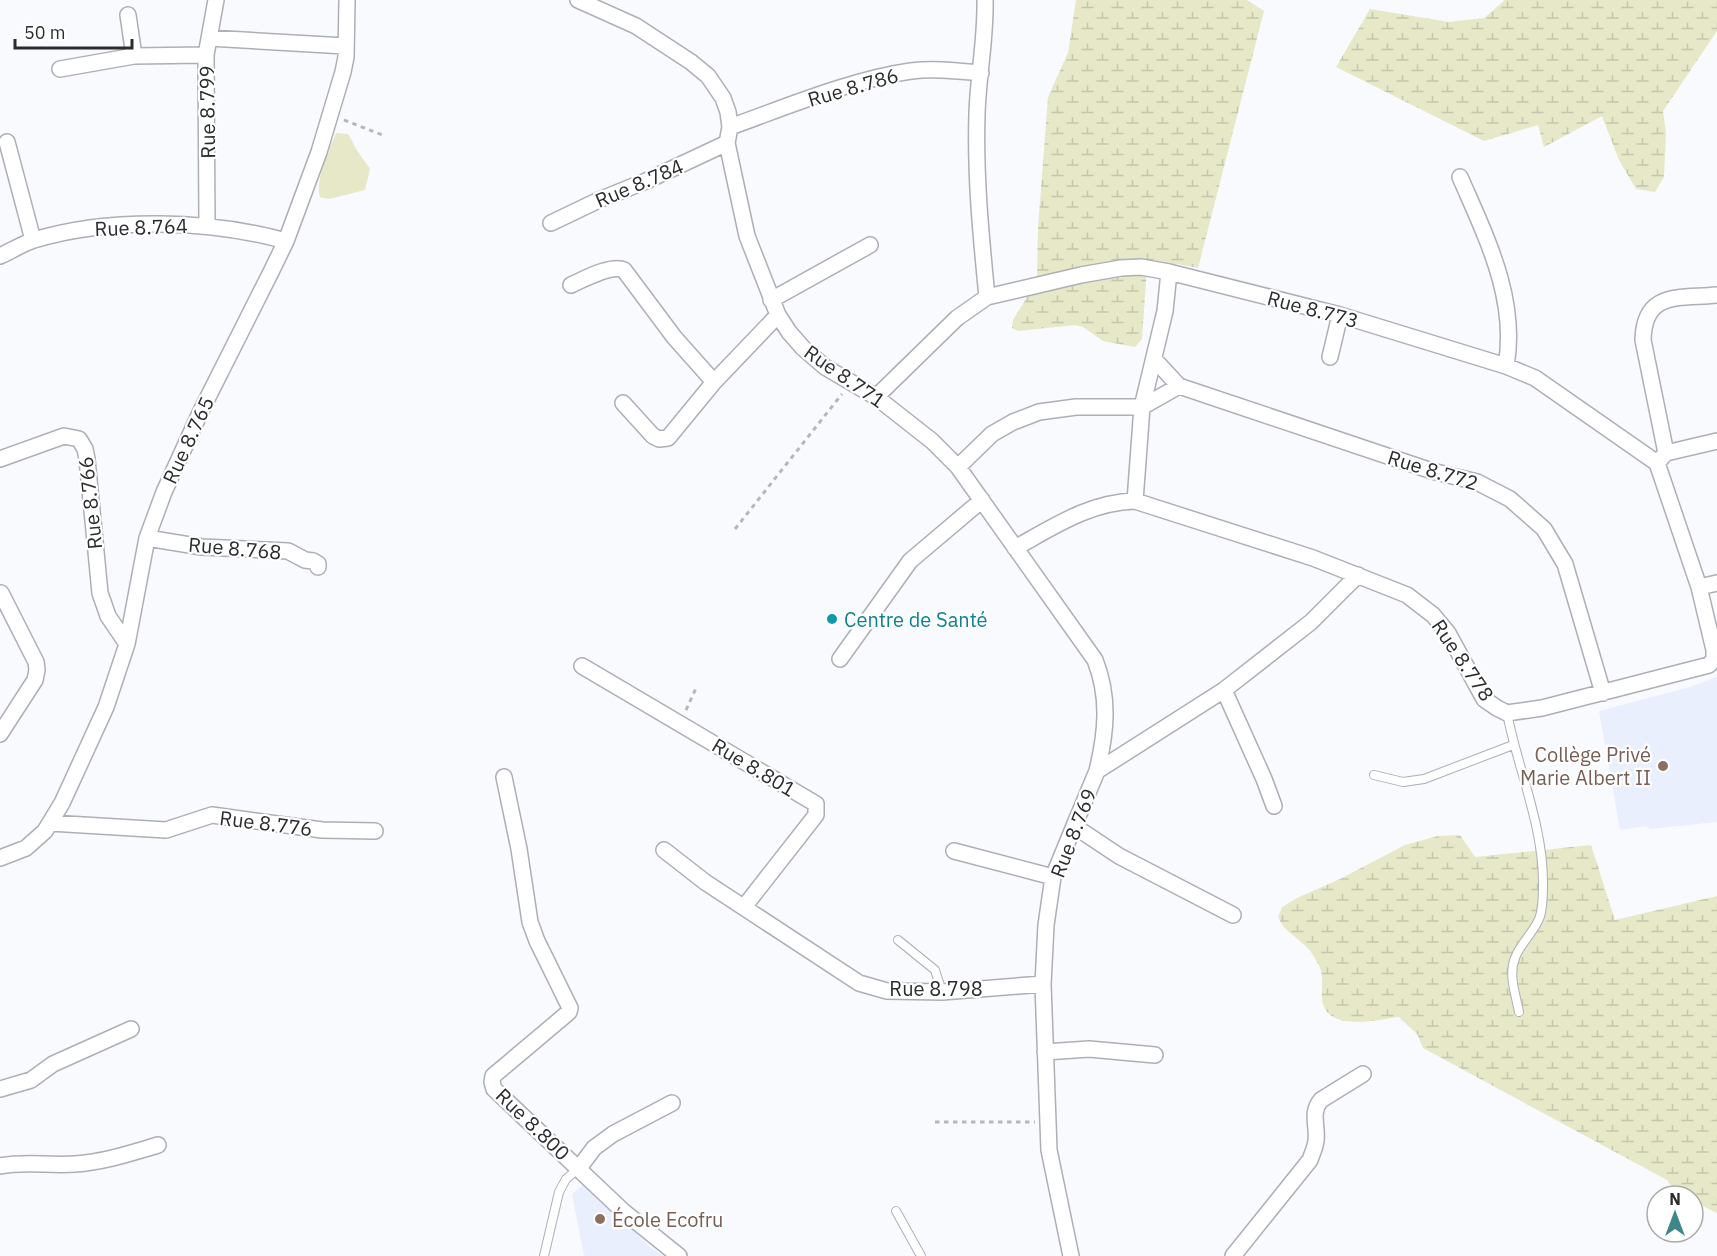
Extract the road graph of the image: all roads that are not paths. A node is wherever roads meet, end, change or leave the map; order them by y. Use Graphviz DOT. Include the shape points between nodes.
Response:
graph roads {
  1 [pos="216,0"];
  2 [pos="347,0"];
  3 [pos="578,0"];
  4 [pos="985,0"];
  5 [pos="128,15"];
  6 [pos="209,38"];
  7 [pos="345,46"];
  8 [pos="206,55"];
  9 [pos="134,56"];
  10 [pos="60,69"];
  11 [pos="981,73"];
  12 [pos="730,127"];
  13 [pos="7,142"];
  14 [pos="727,143"];
  15 [pos="1460,177"];
  16 [pos="551,223"];
  17 [pos="207,226"];
  18 [pos="33,240"];
  19 [pos="286,241"];
  20 [pos="870,245"];
  21 [pos="0,256"];
  22 [pos="1169,272"];
  23 [pos="571,285"];
  24 [pos="1717,295"];
  25 [pos="987,297"];
  26 [pos="771,300"];
  27 [pos="778,315"];
  28 [pos="1340,315"];
  29 [pos="1330,357"];
  30 [pos="1154,359"];
  31 [pos="1506,366"];
  32 [pos="714,382"];
  33 [pos="1179,386"];
  34 [pos="876,398"];
  35 [pos="622,403"];
  36 [pos="1142,407"];
  37 [pos="1717,441"];
  38 [pos="1662,458"];
  39 [pos="0,459"];
  40 [pos="958,467"];
  41 [pos="982,500"];
  42 [pos="1135,501"];
  43 [pos="147,538"];
  44 [pos="1015,548"];
  45 [pos="318,567"];
  46 [pos="1358,574"];
  47 [pos="1717,583"];
  48 [pos="1699,587"];
  49 [pos="1,593"];
  50 [pos="127,644"];
  51 [pos="840,659"];
  52 [pos="582,666"];
  53 [pos="1224,690"];
  54 [pos="1603,693"];
  55 [pos="1507,713"];
  56 [pos="0,734"];
  57 [pos="1513,746"];
  58 [pos="1097,771"];
  59 [pos="1374,775"];
  60 [pos="504,777"];
  61 [pos="1274,806"];
  62 [pos="50,822"];
  63 [pos="1074,826"];
  64 [pos="375,831"];
  65 [pos="664,850"];
  66 [pos="954,851"];
  67 [pos="0,858"];
  68 [pos="1053,878"];
  69 [pos="744,907"];
  70 [pos="1233,915"];
  71 [pos="898,940"];
  72 [pos="1042,984"];
  73 [pos="942,992"];
  74 [pos="1519,1012"];
  75 [pos="131,1029"];
  76 [pos="1045,1052"];
  77 [pos="1155,1055"];
  78 [pos="1363,1074"];
  79 [pos="0,1089"];
  80 [pos="672,1104"];
  81 [pos="158,1145"];
  82 [pos="0,1166"];
  83 [pos="579,1168"];
  84 [pos="896,1211"];
  85 [pos="1241,1254"];
  86 [pos="544,1256"];
  87 [pos="679,1256"];
  88 [pos="921,1256"];
  89 [pos="1071,1256"];
  1 -- 6 [label="street, Rue 8.799"];
  2 -- 7 [label="street, Rue 8.765"];
  3 -- 12 [label="street, Rue 8.771" via="636,26 708,75 723,98"];
  4 -- 11 [label="street"];
  5 -- 9 [label="street"];
  6 -- 7 [label="street"];
  6 -- 8 [label="street, Rue 8.799"];
  7 -- 19 [label="street, Rue 8.765" via="343,72 331,116"];
  8 -- 9 [label="street"];
  8 -- 17 [label="street, Rue 8.799"];
  9 -- 10 [label="street"];
  11 -- 12 [label="street, Rue 8.786" via="943,69 876,78"];
  11 -- 25 [label="street" via="976,163"];
  12 -- 14 [label="street, Rue 8.771"];
  13 -- 18 [label="street"];
  14 -- 16 [label="street, Rue 8.784"];
  14 -- 26 [label="street, Rue 8.771" via="747,236"];
  15 -- 31 [label="street" via="1494,257 1504,295 1510,334"];
  17 -- 18 [label="street, Rue 8.764" via="114,226"];
  17 -- 19 [label="street, Rue 8.764" via="252,231"];
  18 -- 21 [label="street, Rue 8.764"];
  19 -- 43 [label="street, Rue 8.765" via="200,413"];
  20 -- 26 [label="street"];
  22 -- 25 [label="street, Rue 8.773" via="1141,267 1113,269"];
  22 -- 28 [label="street, Rue 8.773"];
  22 -- 30 [label="street"];
  23 -- 32 [label="street" via="611,268 624,270"];
  24 -- 38 [label="street, Rue 8.778" via="1669,299 1647,314 1643,340"];
  25 -- 34 [label="street" via="957,318"];
  26 -- 27 [label="street, Rue 8.771"];
  27 -- 32 [label="street"];
  27 -- 34 [label="street, Rue 8.771" via="803,348 825,367"];
  28 -- 29 [label="street"];
  28 -- 31 [label="street, Rue 8.773"];
  30 -- 33 [label="street, Rue 8.772"];
  30 -- 36 [label="street"];
  31 -- 38 [label="street, Rue 8.773" via="1535,378"];
  32 -- 35 [label="street" via="663,440 653,436"];
  33 -- 36 [label="street"];
  33 -- 54 [label="street, Rue 8.772" via="1432,471 1478,482 1510,498 1544,529 1565,564"];
  34 -- 40 [label="street, Rue 8.771" via="933,441"];
  36 -- 40 [label="street" via="1076,407 1039,412 992,434"];
  36 -- 42 [label="street"];
  37 -- 38 [label="street"];
  38 -- 48 [label="street, Rue 8.778"];
  39 -- 50 [label="street, Rue 8.766" via="64,436 79,440 85,448 100,593 108,616"];
  40 -- 41 [label="street, Rue 8.771"];
  41 -- 44 [label="street, Rue 8.771"];
  41 -- 51 [label="street" via="910,561"];
  42 -- 44 [label="street, Rue 8.778" via="1090,508"];
  42 -- 46 [label="street, Rue 8.778"];
  43 -- 45 [label="street, Rue 8.768" via="202,547 288,551"];
  43 -- 50 [label="street, Rue 8.765"];
  44 -- 58 [label="street, Rue 8.771" via="1095,660 1102,678 1106,719"];
  46 -- 53 [label="street, Rue 8.769" via="1311,622"];
  46 -- 55 [label="street, Rue 8.778" via="1407,595 1433,615 1449,633 1485,699"];
  47 -- 48 [label="street"];
  48 -- 54 [label="street, Rue 8.778" via="1714,650 1709,665"];
  49 -- 56 [label="street" via="38,670 35,681"];
  50 -- 62 [label="street, Rue 8.765" via="106,707"];
  52 -- 69 [label="street, Rue 8.801" via="816,804 816,814"];
  53 -- 58 [label="street, Rue 8.769"];
  53 -- 61 [label="street"];
  54 -- 55 [label="street, Rue 8.778"];
  55 -- 57 [label="lane"];
  57 -- 59 [label="lane" via="1424,779 1403,782"];
  57 -- 74 [label="lane" via="1540,842 1543,883 1540,918 1515,958 1512,977"];
  58 -- 63 [label="street, Rue 8.769"];
  60 -- 83 [label="street, Rue 8.800" via="530,921 570,1008 493,1076 492,1082 494,1089"];
  62 -- 64 [label="street, Rue 8.776" via="166,830 212,815 322,830"];
  62 -- 67 [label="street, Rue 8.765" via="26,848"];
  63 -- 68 [label="street, Rue 8.769"];
  63 -- 70 [label="street" via="1119,856"];
  65 -- 69 [label="street, Rue 8.798"];
  66 -- 68 [label="street"];
  68 -- 72 [label="street, Rue 8.769"];
  69 -- 73 [label="street, Rue 8.798" via="859,983 887,991"];
  71 -- 73 [label="lane" via="935,970"];
  72 -- 73 [label="street, Rue 8.798"];
  72 -- 76 [label="street, Rue 8.769"];
  75 -- 79 [label="street" via="53,1064 31,1080"];
  76 -- 77 [label="street" via="1089,1049"];
  76 -- 89 [label="street, Rue 8.769" via="1049,1150"];
  78 -- 85 [label="street" via="1317,1105 1316,1140 1310,1160"];
  80 -- 83 [label="street" via="613,1134 594,1148"];
  81 -- 82 [label="street" via="96,1162"];
  83 -- 86 [label="lane" via="559,1192"];
  83 -- 87 [label="street, Rue 8.800" via="623,1211"];
  84 -- 88 [label="lane"];
}
